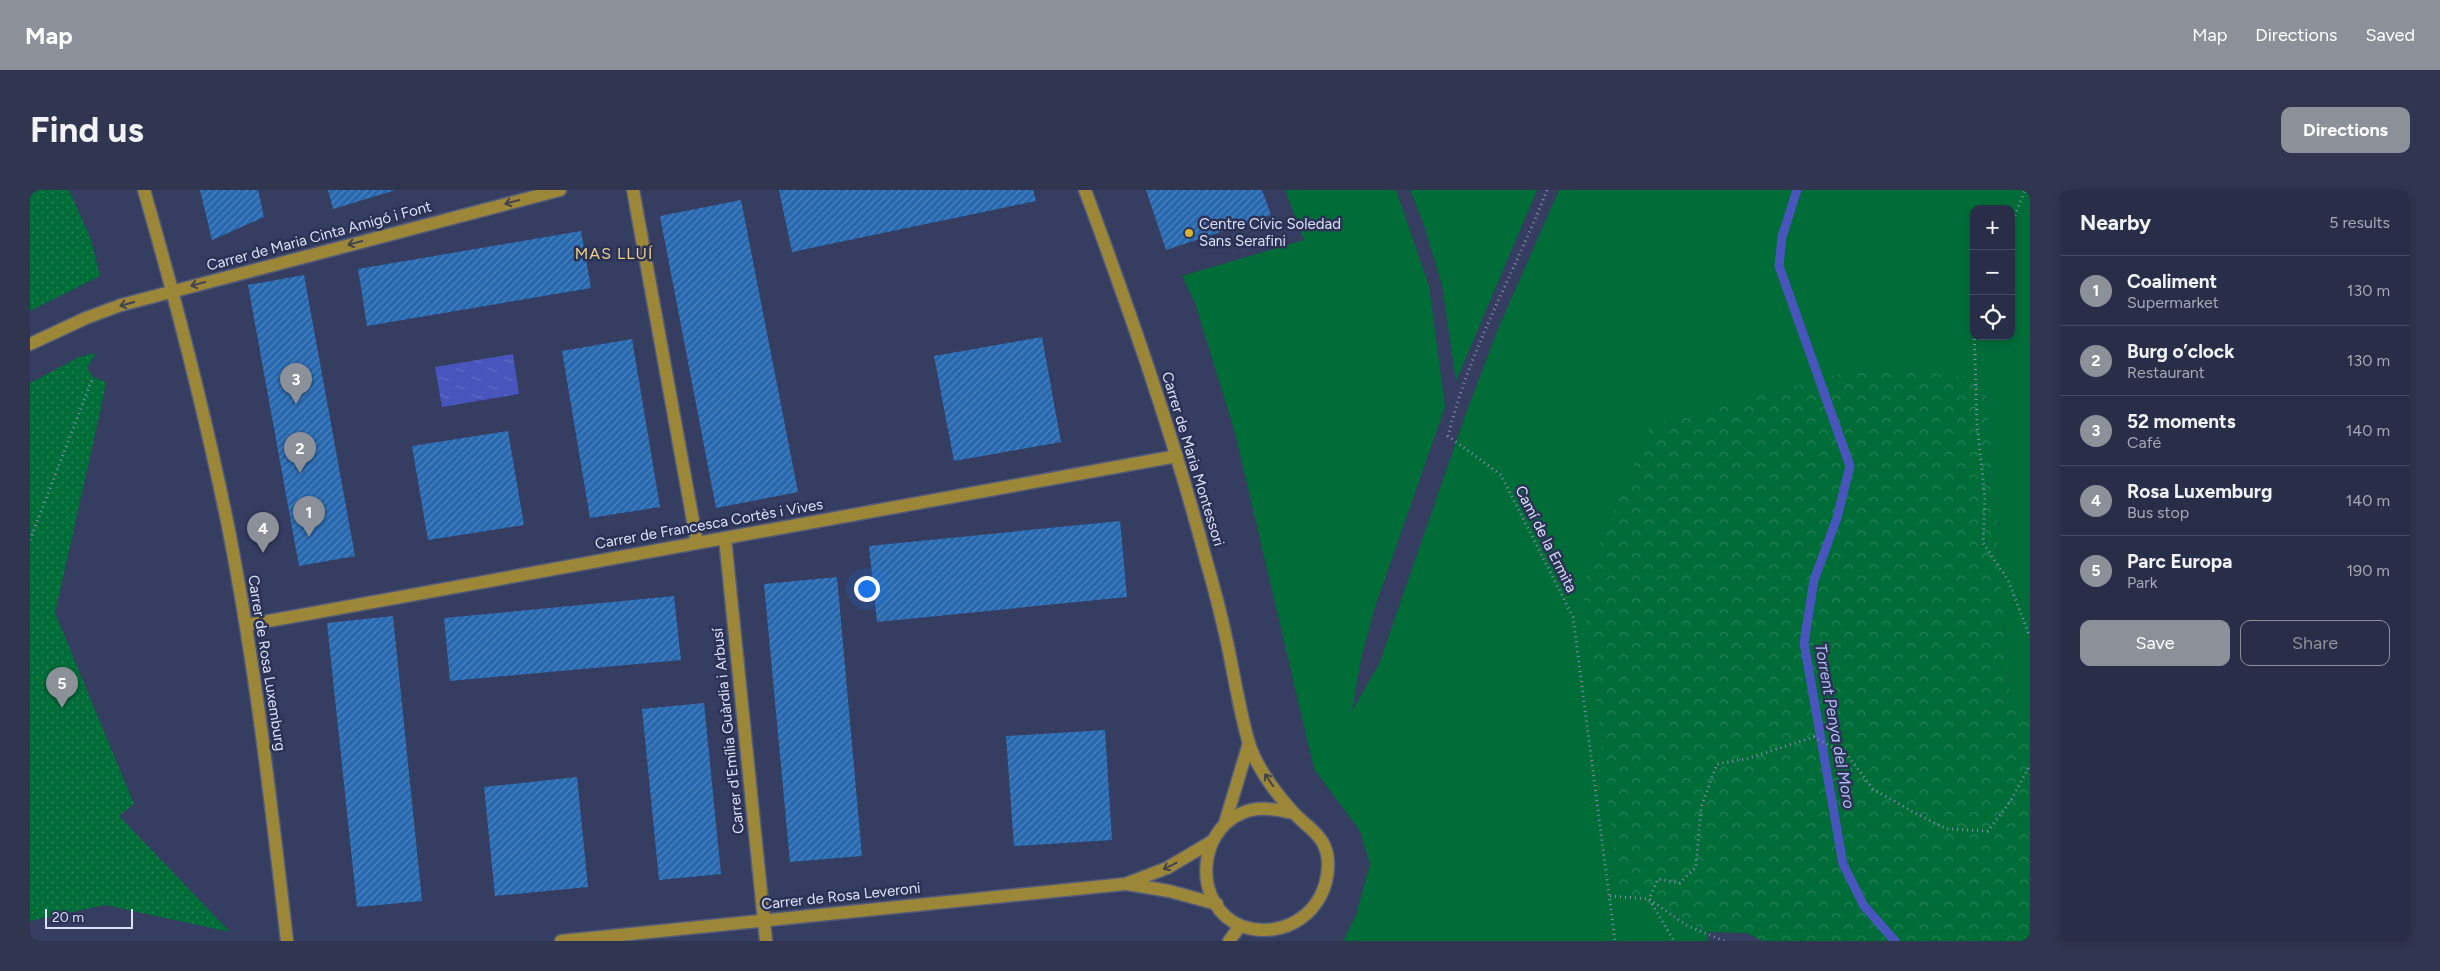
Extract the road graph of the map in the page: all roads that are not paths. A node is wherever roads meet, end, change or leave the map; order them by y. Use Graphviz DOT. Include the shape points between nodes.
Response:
graph roads {
  1 [pos="144,190"];
  2 [pos="560,190"];
  3 [pos="633,190"];
  4 [pos="1085,190"];
  5 [pos="174,291"];
  6 [pos="30,344"];
  7 [pos="1177,456"];
  8 [pos="725,538"];
  9 [pos="697,543"];
  10 [pos="246,625"];
  11 [pos="1248,743"];
  12 [pos="1294,813"];
  13 [pos="1225,823"];
  14 [pos="1211,842"];
  15 [pos="1125,884"];
  16 [pos="1217,904"];
  17 [pos="764,920"];
  18 [pos="1240,926"];
  19 [pos="287,941"];
  20 [pos="561,941"];
  21 [pos="766,941"];
  22 [pos="1229,941"];
  1 -- 5 [label="street, Carrer de Rosa Luxemburg"];
  2 -- 5 [label="street, Carrer de Maria Cinta Amigó i Font, one-way"];
  3 -- 9 [label="street"];
  4 -- 7 [label="street, Carrer de Maria Montessori" via="1128,305"];
  5 -- 6 [label="street, Carrer de Maria Cinta Amigó i Font, one-way" via="86,318"];
  5 -- 10 [label="street, Carrer de Rosa Luxemburg" via="228,525"];
  7 -- 8 [label="street, Carrer de Francesca Cortès i Vives"];
  7 -- 11 [label="street, Carrer de Maria Montessori" via="1226,639"];
  8 -- 9 [label="street, Carrer de Francesca Cortès i Vives"];
  8 -- 17 [label="street, Carrer d'Emília Guàrdia i Arbusí"];
  9 -- 10 [label="street, Carrer de Francesca Cortès i Vives"];
  10 -- 19 [label="street, Carrer de Rosa Luxemburg" via="265,749"];
  12 -- 11 [label="street, Carrer de Maria Montessori, one-way" via="1267,779"];
  11 -- 13 [label="street, Carrer de Maria Montessori"];
  12 -- 13 [label="street" via="1268,808 1244,812"];
  12 -- 18 [label="street" via="1311,826 1324,844 1328,863 1326,886 1318,904 1304,919 1285,929 1262,932"];
  13 -- 14 [label="street"];
  14 -- 15 [label="street, Carrer de Rosa Leveroni, one-way" via="1167,868"];
  14 -- 16 [label="street" via="1206,866 1208,887"];
  15 -- 16 [label="street, Carrer de Rosa Leveroni" via="1169,891"];
  15 -- 17 [label="street, Carrer de Rosa Leveroni"];
  16 -- 18 [label="street" via="1226,917"];
  17 -- 20 [label="street, Carrer de Rosa Leveroni"];
  17 -- 21 [label="street, Carrer d'Emília Guàrdia i Arbusí"];
  18 -- 22 [label="street"];
}
